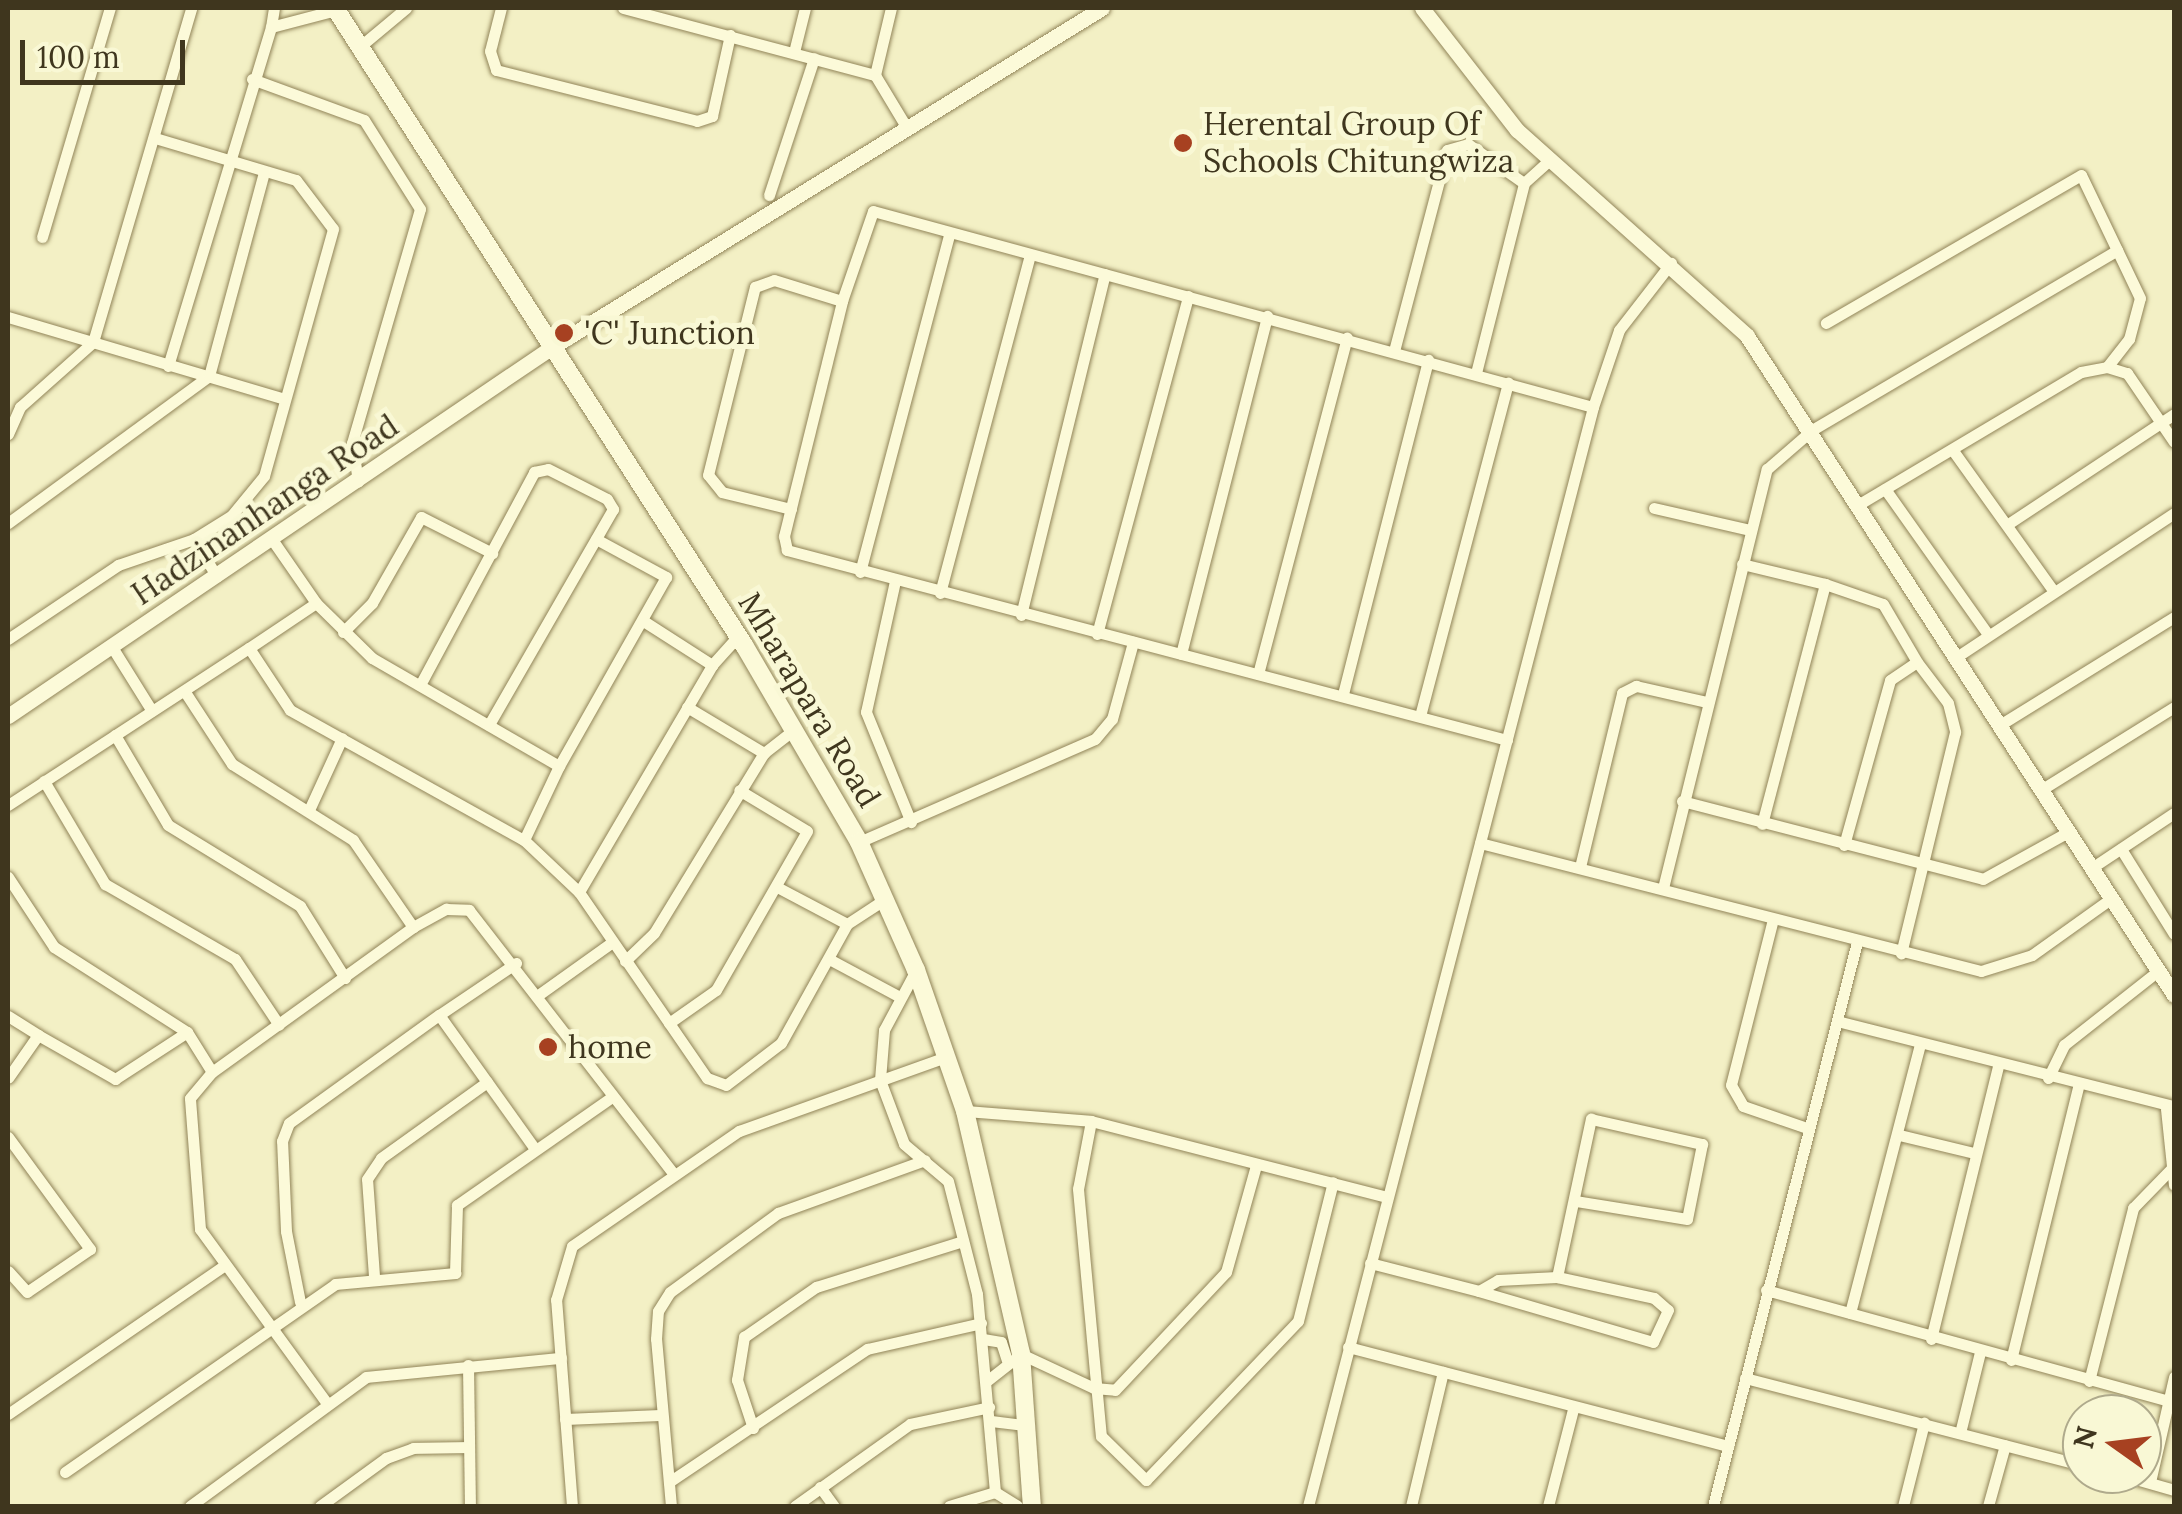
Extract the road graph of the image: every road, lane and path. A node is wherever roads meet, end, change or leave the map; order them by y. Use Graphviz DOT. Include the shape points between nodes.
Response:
graph roads {
  1 [pos="110,8"];
  2 [pos="190,8"];
  3 [pos="274,8"];
  4 [pos="406,8"];
  5 [pos="500,8"];
  6 [pos="622,8"];
  7 [pos="804,8"];
  8 [pos="891,8"];
  9 [pos="1102,8"];
  10 [pos="1422,8"];
  11 [pos="336,9"];
  12 [pos="271,27"];
  13 [pos="730,35"];
  14 [pos="358,48"];
  15 [pos="794,52"];
  16 [pos="814,58"];
  17 [pos="875,75"];
  18 [pos="252,79"];
  19 [pos="906,128"];
  20 [pos="155,138"];
  21 [pos="227,158"];
  22 [pos="1550,159"];
  23 [pos="264,172"];
  24 [pos="1524,183"];
  25 [pos="769,196"];
  26 [pos="949,234"];
  27 [pos="42,237"];
  28 [pos="2117,250"];
  29 [pos="1030,256"];
  30 [pos="1670,262"];
  31 [pos="1105,274"];
  32 [pos="1188,296"];
  33 [pos="842,301"];
  34 [pos="1267,316"];
  35 [pos="8,317"];
  36 [pos="1826,323"];
  37 [pos="1347,338"];
  38 [pos="94,342"];
  39 [pos="552,347"];
  40 [pos="1394,351"];
  41 [pos="1428,360"];
  42 [pos="168,366"];
  43 [pos="2107,367"];
  44 [pos="1476,374"];
  45 [pos="209,376"];
  46 [pos="1508,382"];
  47 [pos="282,398"];
  48 [pos="1592,407"];
  49 [pos="2174,414"];
  50 [pos="2162,420"];
  51 [pos="1812,430"];
  52 [pos="8,434"];
  53 [pos="2174,442"];
  54 [pos="1954,452"];
  55 [pos="358,482"];
  56 [pos="1885,489"];
  57 [pos="1861,504"];
  58 [pos="1654,508"];
  59 [pos="791,509"];
  60 [pos="2174,512"];
  61 [pos="8,523"];
  62 [pos="2008,524"];
  63 [pos="1750,530"];
  64 [pos="271,538"];
  65 [pos="194,539"];
  66 [pos="596,539"];
  67 [pos="492,553"];
  68 [pos="1742,564"];
  69 [pos="860,572"];
  70 [pos="217,576"];
  71 [pos="895,582"];
  72 [pos="1825,584"];
  73 [pos="2052,588"];
  74 [pos="940,592"];
  75 [pos="316,603"];
  76 [pos="1021,615"];
  77 [pos="2174,617"];
  78 [pos="645,622"];
  79 [pos="343,632"];
  80 [pos="1987,633"];
  81 [pos="1097,634"];
  82 [pos="738,636"];
  83 [pos="8,639"];
  84 [pos="1133,642"];
  85 [pos="112,646"];
  86 [pos="249,648"];
  87 [pos="1182,654"];
  88 [pos="1958,656"];
  89 [pos="1917,662"];
  90 [pos="712,665"];
  91 [pos="1258,674"];
  92 [pos="420,685"];
  93 [pos="186,692"];
  94 [pos="1342,694"];
  95 [pos="1707,702"];
  96 [pos="2174,707"];
  97 [pos="687,708"];
  98 [pos="152,711"];
  99 [pos="8,716"];
  100 [pos="1420,716"];
  101 [pos="2004,723"];
  102 [pos="488,726"];
  103 [pos="795,729"];
  104 [pos="115,735"];
  105 [pos="342,738"];
  106 [pos="1507,740"];
  107 [pos="764,752"];
  108 [pos="559,766"];
  109 [pos="44,781"];
  110 [pos="2044,788"];
  111 [pos="738,790"];
  112 [pos="1682,801"];
  113 [pos="8,805"];
  114 [pos="309,810"];
  115 [pos="2174,813"];
  116 [pos="911,822"];
  117 [pos="1762,824"];
  118 [pos="2070,831"];
  119 [pos="524,840"];
  120 [pos="858,842"];
  121 [pos="1480,842"];
  122 [pos="1844,845"];
  123 [pos="2121,849"];
  124 [pos="1924,865"];
  125 [pos="1580,867"];
  126 [pos="2093,867"];
  127 [pos="8,877"];
  128 [pos="777,887"];
  129 [pos="1663,888"];
  130 [pos="579,892"];
  131 [pos="2112,898"];
  132 [pos="885,899"];
  133 [pos="1773,918"];
  134 [pos="847,924"];
  135 [pos="413,927"];
  136 [pos="2174,934"];
  137 [pos="611,942"];
  138 [pos="1857,942"];
  139 [pos="1901,954"];
  140 [pos="829,959"];
  141 [pos="625,961"];
  142 [pos="516,963"];
  143 [pos="916,970"];
  144 [pos="2158,971"];
  145 [pos="345,978"];
  146 [pos="541,994"];
  147 [pos="2174,995"];
  148 [pos="900,997"];
  149 [pos="439,1015"];
  150 [pos="8,1016"];
  151 [pos="1837,1020"];
  152 [pos="279,1024"];
  153 [pos="669,1024"];
  154 [pos="187,1032"];
  155 [pos="38,1035"];
  156 [pos="1920,1045"];
  157 [pos="946,1058"];
  158 [pos="1998,1066"];
  159 [pos="212,1072"];
  160 [pos="8,1078"];
  161 [pos="2048,1078"];
  162 [pos="880,1080"];
  163 [pos="487,1082"];
  164 [pos="2079,1084"];
  165 [pos="612,1097"];
  166 [pos="2170,1108"];
  167 [pos="965,1111"];
  168 [pos="1091,1121"];
  169 [pos="1807,1128"];
  170 [pos="1899,1135"];
  171 [pos="8,1137"];
  172 [pos="535,1149"];
  173 [pos="1974,1153"];
  174 [pos="925,1160"];
  175 [pos="1256,1165"];
  176 [pos="2170,1170"];
  177 [pos="672,1172"];
  178 [pos="1333,1182"];
  179 [pos="2174,1186"];
  180 [pos="1387,1197"];
  181 [pos="1576,1201"];
  182 [pos="963,1241"];
  183 [pos="1370,1263"];
  184 [pos="222,1266"];
  185 [pos="8,1272"];
  186 [pos="374,1276"];
  187 [pos="1557,1276"];
  188 [pos="1766,1290"];
  189 [pos="1479,1291"];
  190 [pos="300,1302"];
  191 [pos="1850,1313"];
  192 [pos="981,1323"];
  193 [pos="269,1326"];
  194 [pos="983,1339"];
  195 [pos="1931,1339"];
  196 [pos="1348,1348"];
  197 [pos="1980,1352"];
  198 [pos="1014,1357"];
  199 [pos="561,1358"];
  200 [pos="2010,1360"];
  201 [pos="468,1365"];
  202 [pos="1442,1372"];
  203 [pos="2174,1377"];
  204 [pos="1746,1378"];
  205 [pos="988,1380"];
  206 [pos="2090,1381"];
  207 [pos="1094,1388"];
  208 [pos="2169,1401"];
  209 [pos="326,1402"];
  210 [pos="989,1407"];
  211 [pos="1573,1409"];
  212 [pos="8,1414"];
  213 [pos="660,1415"];
  214 [pos="565,1419"];
  215 [pos="991,1421"];
  216 [pos="1924,1423"];
  217 [pos="1026,1425"];
  218 [pos="752,1428"];
  219 [pos="2162,1431"];
  220 [pos="1960,1433"];
  221 [pos="2005,1444"];
  222 [pos="1728,1446"];
  223 [pos="465,1447"];
  224 [pos="2062,1459"];
  225 [pos="65,1472"];
  226 [pos="669,1482"];
  227 [pos="820,1487"];
  228 [pos="995,1492"];
  229 [pos="190,1506"];
  230 [pos="320,1506"];
  231 [pos="470,1506"];
  232 [pos="572,1506"];
  233 [pos="671,1506"];
  234 [pos="794,1506"];
  235 [pos="834,1506"];
  236 [pos="949,1506"];
  237 [pos="1017,1506"];
  238 [pos="1032,1506"];
  239 [pos="1308,1506"];
  240 [pos="1411,1506"];
  241 [pos="1548,1506"];
  242 [pos="1713,1506"];
  243 [pos="1903,1506"];
  244 [pos="1988,1506"];
  1 -- 27 [label="street"];
  2 -- 20 [label="street"];
  3 -- 12 [label="street"];
  4 -- 14 [label="street"];
  5 -- 13 [label="street" via="490,51 496,70 697,122 712,116"];
  6 -- 13 [label="street"];
  7 -- 15 [label="street"];
  8 -- 17 [label="street"];
  9 -- 19 [label="street, Hadzinanhanga Road"];
  10 -- 22 [label="street" via="1495,107"];
  11 -- 12 [label="street"];
  11 -- 14 [label="main road, Mharapara Road"];
  12 -- 18 [label="street"];
  13 -- 15 [label="street"];
  14 -- 39 [label="main road, Mharapara Road"];
  15 -- 16 [label="street"];
  16 -- 17 [label="street"];
  16 -- 25 [label="street"];
  17 -- 19 [label="street"];
  18 -- 21 [label="street"];
  18 -- 55 [label="street" via="364,120 420,209 352,443"];
  19 -- 39 [label="street, Hadzinanhanga Road"];
  20 -- 21 [label="street"];
  20 -- 38 [label="street"];
  21 -- 23 [label="street"];
  21 -- 42 [label="street"];
  22 -- 24 [label="street"];
  22 -- 30 [label="street"];
  23 -- 45 [label="street"];
  23 -- 47 [label="street" via="308,188 332,229"];
  24 -- 40 [label="street" via="1468,144 1447,150"];
  24 -- 44 [label="street"];
  26 -- 29 [label="street"];
  26 -- 33 [label="street" via="873,211"];
  26 -- 69 [label="street"];
  28 -- 36 [label="street" via="2080,175"];
  28 -- 43 [label="street" via="2140,298 2129,339"];
  28 -- 51 [label="street"];
  29 -- 31 [label="street"];
  29 -- 74 [label="street"];
  30 -- 48 [label="street" via="1619,330"];
  30 -- 51 [label="street" via="1748,336"];
  31 -- 32 [label="street"];
  31 -- 76 [label="street"];
  32 -- 34 [label="street"];
  32 -- 81 [label="street"];
  33 -- 59 [label="street"];
  33 -- 59 [label="street" via="774,280 755,287 708,475 722,492"];
  34 -- 37 [label="street"];
  34 -- 87 [label="street"];
  35 -- 38 [label="street"];
  37 -- 40 [label="street"];
  37 -- 91 [label="street"];
  38 -- 42 [label="street"];
  38 -- 52 [label="street" via="20,407"];
  39 -- 55 [label="street, Hadzinanhanga Road"];
  39 -- 82 [label="main road, Mharapara Road"];
  40 -- 41 [label="street"];
  41 -- 44 [label="street"];
  41 -- 94 [label="street"];
  42 -- 45 [label="street"];
  43 -- 50 [label="street" via="2126,373"];
  43 -- 54 [label="street" via="2081,372"];
  44 -- 46 [label="street"];
  45 -- 47 [label="street"];
  45 -- 61 [label="street"];
  46 -- 48 [label="street"];
  46 -- 100 [label="street"];
  47 -- 65 [label="street" via="264,476 232,516"];
  48 -- 106 [label="street"];
  49 -- 50 [label="street"];
  50 -- 53 [label="street"];
  50 -- 62 [label="street"];
  51 -- 57 [label="street"];
  51 -- 63 [label="street" via="1767,469"];
  54 -- 56 [label="street"];
  54 -- 62 [label="street"];
  55 -- 64 [label="street, Hadzinanhanga Road"];
  56 -- 57 [label="street"];
  56 -- 80 [label="street"];
  57 -- 88 [label="street"];
  58 -- 63 [label="street"];
  59 -- 69 [label="street" via="787,550"];
  60 -- 73 [label="street"];
  62 -- 73 [label="street"];
  63 -- 68 [label="street"];
  64 -- 70 [label="street, Hadzinanhanga Road"];
  64 -- 75 [label="street"];
  65 -- 70 [label="street"];
  65 -- 83 [label="street" via="118,565"];
  66 -- 67 [label="street" via="611,503 541,468"];
  66 -- 78 [label="street" via="666,577"];
  66 -- 102 [label="street"];
  67 -- 79 [label="street" via="421,518 372,602"];
  67 -- 92 [label="street"];
  68 -- 72 [label="street"];
  68 -- 95 [label="street"];
  69 -- 71 [label="street"];
  70 -- 85 [label="street, Hadzinanhanga Road"];
  71 -- 74 [label="street"];
  71 -- 116 [label="street" via="866,712"];
  72 -- 89 [label="street" via="1882,604"];
  72 -- 117 [label="street"];
  73 -- 80 [label="street"];
  74 -- 76 [label="street"];
  75 -- 79 [label="street"];
  75 -- 86 [label="street"];
  76 -- 81 [label="street"];
  77 -- 101 [label="street"];
  78 -- 90 [label="street"];
  78 -- 108 [label="street"];
  79 -- 92 [label="street"];
  80 -- 88 [label="street"];
  81 -- 84 [label="street"];
  82 -- 90 [label="street"];
  82 -- 103 [label="main road, Mharapara Road"];
  84 -- 87 [label="street"];
  84 -- 116 [label="street" via="1112,720 1095,739"];
  85 -- 98 [label="street"];
  85 -- 99 [label="street, Hadzinanhanga Road"];
  86 -- 93 [label="street"];
  86 -- 105 [label="street" via="290,710"];
  87 -- 91 [label="street"];
  88 -- 101 [label="street"];
  89 -- 122 [label="street" via="1890,680"];
  89 -- 124 [label="street" via="1948,703 1956,732"];
  90 -- 97 [label="street"];
  91 -- 94 [label="street"];
  92 -- 102 [label="street"];
  93 -- 98 [label="street"];
  93 -- 114 [label="street" via="232,764"];
  94 -- 100 [label="street"];
  95 -- 112 [label="street"];
  95 -- 125 [label="street" via="1636,686 1622,693"];
  96 -- 110 [label="street"];
  97 -- 107 [label="street"];
  97 -- 130 [label="street"];
  98 -- 104 [label="street"];
  100 -- 106 [label="street"];
  101 -- 110 [label="street"];
  102 -- 108 [label="street"];
  103 -- 107 [label="street"];
  103 -- 120 [label="main road, Mharapara Road"];
  104 -- 109 [label="street"];
  104 -- 145 [label="street" via="168,825 300,906"];
  105 -- 114 [label="street"];
  105 -- 119 [label="street"];
  106 -- 121 [label="street"];
  107 -- 111 [label="street"];
  108 -- 119 [label="street"];
  109 -- 113 [label="street"];
  109 -- 152 [label="street" via="106,884 234,959"];
  110 -- 118 [label="street"];
  111 -- 128 [label="street" via="807,831"];
  111 -- 141 [label="street" via="654,932"];
  112 -- 117 [label="street"];
  112 -- 129 [label="street"];
  114 -- 135 [label="street" via="375,864"];
  115 -- 123 [label="street"];
  116 -- 120 [label="street"];
  117 -- 122 [label="street"];
  118 -- 124 [label="street" via="1987,879"];
  118 -- 126 [label="street"];
  119 -- 130 [label="street"];
  120 -- 132 [label="main road, Mharapara Road"];
  121 -- 125 [label="street"];
  121 -- 180 [label="street"];
  122 -- 124 [label="street"];
  123 -- 126 [label="street"];
  123 -- 136 [label="street"];
  124 -- 139 [label="street"];
  125 -- 129 [label="street"];
  126 -- 131 [label="street"];
  127 -- 154 [label="street" via="54,948"];
  128 -- 134 [label="street"];
  128 -- 153 [label="street" via="716,990"];
  129 -- 133 [label="street"];
  130 -- 137 [label="street"];
  131 -- 139 [label="street" via="1994,972"];
  131 -- 144 [label="street"];
  132 -- 134 [label="street"];
  132 -- 143 [label="main road, Mharapara Road"];
  133 -- 138 [label="street"];
  133 -- 169 [label="street" via="1731,1085 1743,1106"];
  134 -- 140 [label="street"];
  135 -- 142 [label="street" via="446,909 469,910"];
  135 -- 145 [label="street"];
  137 -- 141 [label="street"];
  137 -- 146 [label="street"];
  138 -- 139 [label="street"];
  138 -- 151 [label="street"];
  140 -- 148 [label="street"];
  140 -- 153 [label="street" via="781,1043 726,1085 708,1078"];
  141 -- 153 [label="street"];
  142 -- 146 [label="street"];
  142 -- 149 [label="street"];
  143 -- 148 [label="street"];
  143 -- 157 [label="main road, Mharapara Road"];
  144 -- 147 [label="street"];
  144 -- 161 [label="street" via="2064,1045"];
  145 -- 152 [label="street"];
  146 -- 165 [label="street"];
  148 -- 162 [label="street" via="884,1030"];
  149 -- 163 [label="street"];
  149 -- 190 [label="street" via="289,1123 282,1141 286,1231"];
  150 -- 155 [label="street"];
  151 -- 156 [label="street"];
  151 -- 169 [label="street"];
  152 -- 159 [label="street"];
  154 -- 155 [label="street" via="115,1079"];
  154 -- 159 [label="street"];
  155 -- 160 [label="street"];
  156 -- 158 [label="street"];
  156 -- 170 [label="street"];
  157 -- 162 [label="street"];
  157 -- 167 [label="main road, Mharapara Road"];
  158 -- 161 [label="street"];
  158 -- 173 [label="street"];
  159 -- 184 [label="street" via="190,1098 189,1113 200,1228"];
  161 -- 164 [label="street"];
  162 -- 174 [label="street" via="904,1144"];
  162 -- 177 [label="street" via="764,1120"];
  163 -- 172 [label="street"];
  163 -- 186 [label="street" via="381,1158 366,1179"];
  164 -- 166 [label="street"];
  164 -- 200 [label="street"];
  165 -- 172 [label="street"];
  165 -- 177 [label="street"];
  166 -- 176 [label="street"];
  167 -- 168 [label="street"];
  167 -- 198 [label="main road, Mharapara Road"];
  168 -- 175 [label="street"];
  168 -- 207 [label="street" via="1078,1189"];
  169 -- 188 [label="street"];
  170 -- 173 [label="street"];
  170 -- 191 [label="street"];
  171 -- 185 [label="street" via="90,1249 27,1292"];
  172 -- 186 [label="street" via="457,1205 455,1273"];
  173 -- 195 [label="street"];
  174 -- 182 [label="street" via="948,1180"];
  174 -- 213 [label="street" via="778,1213 670,1292 658,1311"];
  175 -- 178 [label="street"];
  175 -- 207 [label="street" via="1226,1272 1115,1390"];
  176 -- 179 [label="street"];
  176 -- 206 [label="street" via="2133,1208"];
  177 -- 199 [label="street" via="572,1246 562,1263"];
  178 -- 180 [label="street"];
  178 -- 207 [label="street" via="1298,1320 1151,1477 1100,1436"];
  180 -- 183 [label="street"];
  181 -- 181 [label="street" via="1590,1119 1702,1144 1687,1219"];
  181 -- 187 [label="street"];
  182 -- 192 [label="street"];
  182 -- 218 [label="street" via="816,1287 744,1338 736,1350 737,1380"];
  183 -- 189 [label="street"];
  183 -- 196 [label="street"];
  184 -- 193 [label="street"];
  184 -- 212 [label="street"];
  186 -- 190 [label="street"];
  187 -- 189 [label="street" via="1498,1280"];
  187 -- 189 [label="street" via="1654,1298 1668,1310 1661,1335 1642,1340"];
  188 -- 191 [label="street"];
  188 -- 204 [label="street"];
  190 -- 193 [label="street"];
  191 -- 195 [label="street"];
  192 -- 194 [label="street"];
  192 -- 218 [label="street" via="867,1349"];
  193 -- 209 [label="street"];
  193 -- 225 [label="street"];
  194 -- 198 [label="street" via="1001,1342"];
  194 -- 205 [label="street"];
  195 -- 197 [label="street"];
  196 -- 202 [label="street"];
  196 -- 239 [label="street"];
  197 -- 200 [label="street"];
  197 -- 220 [label="street"];
  198 -- 205 [label="street"];
  198 -- 207 [label="street"];
  198 -- 217 [label="main road, Mharapara Road"];
  199 -- 201 [label="street"];
  199 -- 214 [label="street"];
  200 -- 206 [label="street"];
  201 -- 209 [label="street" via="366,1377"];
  201 -- 223 [label="street"];
  202 -- 211 [label="street"];
  202 -- 240 [label="street"];
  203 -- 208 [label="street"];
  204 -- 216 [label="street"];
  204 -- 222 [label="street"];
  205 -- 210 [label="street"];
  206 -- 208 [label="street"];
  208 -- 219 [label="street"];
  209 -- 229 [label="street"];
  210 -- 215 [label="street"];
  210 -- 227 [label="street" via="910,1424"];
  211 -- 222 [label="street"];
  211 -- 241 [label="street"];
  213 -- 214 [label="street"];
  213 -- 226 [label="street"];
  214 -- 232 [label="street"];
  215 -- 217 [label="street"];
  215 -- 228 [label="street"];
  216 -- 220 [label="street"];
  216 -- 243 [label="street"];
  217 -- 238 [label="main road, Mharapara Road"];
  218 -- 226 [label="street"];
  220 -- 221 [label="street"];
  221 -- 224 [label="street"];
  221 -- 244 [label="street"];
  222 -- 242 [label="street"];
  223 -- 230 [label="street" via="412,1448 386,1458"];
  223 -- 231 [label="street"];
  226 -- 233 [label="street"];
  227 -- 234 [label="street"];
  227 -- 235 [label="street"];
  228 -- 236 [label="street"];
  228 -- 237 [label="street"];
}
